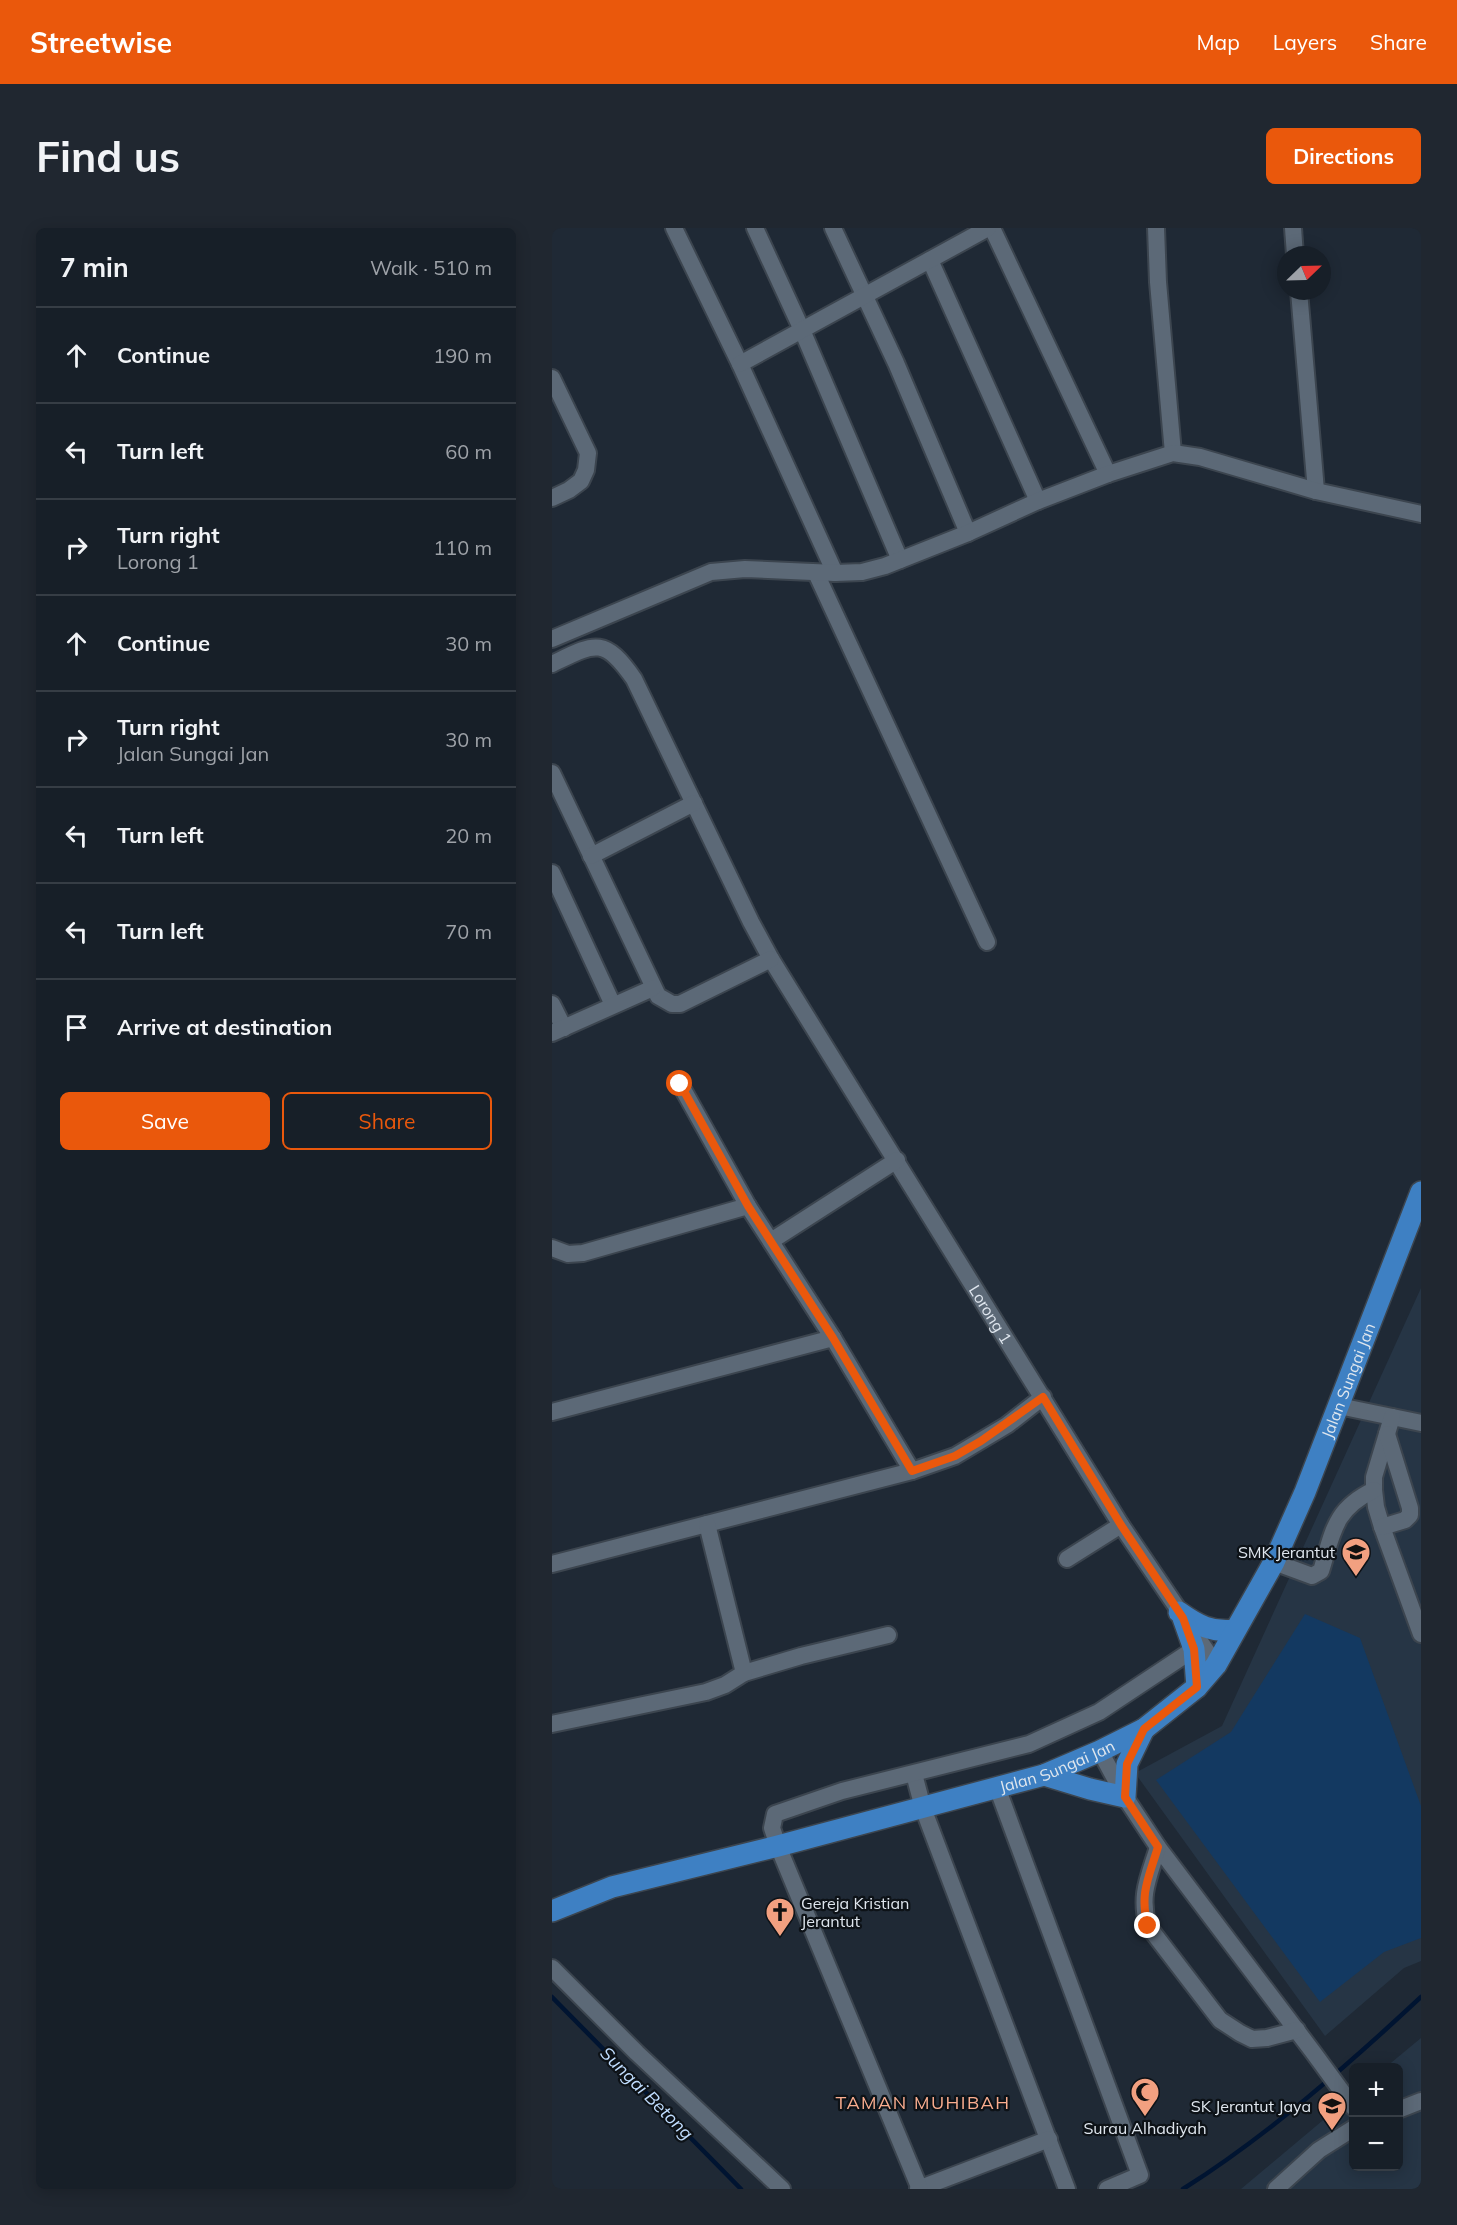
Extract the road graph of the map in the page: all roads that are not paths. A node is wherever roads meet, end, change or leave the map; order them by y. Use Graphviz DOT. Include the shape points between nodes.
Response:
graph roads {
  1 [pos="674,228"];
  2 [pos="755,228"];
  3 [pos="833,228"];
  4 [pos="990,228"];
  5 [pos="1156,228"];
  6 [pos="1293,228"];
  7 [pos="1294,246"];
  8 [pos="930,260"];
  9 [pos="864,296"];
  10 [pos="1300,300"];
  11 [pos="802,330"];
  12 [pos="740,364"];
  13 [pos="552,378"];
  14 [pos="1173,453"];
  15 [pos="1108,474"];
  16 [pos="1316,491"];
  17 [pos="552,498"];
  18 [pos="1038,501"];
  19 [pos="1421,514"];
  20 [pos="969,533"];
  21 [pos="900,560"];
  22 [pos="816,573"];
  23 [pos="835,573"];
  24 [pos="552,639"];
  25 [pos="552,664"];
  26 [pos="552,773"];
  27 [pos="557,796"];
  28 [pos="694,803"];
  29 [pos="591,856"];
  30 [pos="552,873"];
  31 [pos="987,942"];
  32 [pos="771,959"];
  33 [pos="653,988"];
  34 [pos="552,1004"];
  35 [pos="613,1005"];
  36 [pos="558,1030"];
  37 [pos="680,1084"];
  38 [pos="897,1160"];
  39 [pos="1421,1192"];
  40 [pos="748,1206"];
  41 [pos="771,1241"];
  42 [pos="552,1248"];
  43 [pos="833,1338"];
  44 [pos="1043,1397"];
  45 [pos="1339,1406"];
  46 [pos="552,1412"];
  47 [pos="1392,1417"];
  48 [pos="1421,1423"];
  49 [pos="1386,1434"];
  50 [pos="912,1471"];
  51 [pos="1374,1490"];
  52 [pos="707,1524"];
  53 [pos="1121,1525"];
  54 [pos="1382,1527"];
  55 [pos="1067,1559"];
  56 [pos="1274,1562"];
  57 [pos="552,1564"];
  58 [pos="1181,1615"];
  59 [pos="1235,1630"];
  60 [pos="1421,1634"];
  61 [pos="888,1635"];
  62 [pos="1194,1649"];
  63 [pos="1216,1665"];
  64 [pos="744,1673"];
  65 [pos="1197,1687"];
  66 [pos="552,1724"];
  67 [pos="1144,1729"];
  68 [pos="1100,1751"];
  69 [pos="914,1774"];
  70 [pos="1044,1775"];
  71 [pos="997,1787"];
  72 [pos="1125,1797"];
  73 [pos="923,1808"];
  74 [pos="778,1846"];
  75 [pos="1158,1847"];
  76 [pos="552,1911"];
  77 [pos="552,1968"];
  78 [pos="1297,2030"];
  79 [pos="1421,2101"];
  80 [pos="1349,2102"];
  81 [pos="1403,2108"];
  82 [pos="1349,2131"];
  83 [pos="1049,2139"];
  84 [pos="783,2189"];
  85 [pos="920,2189"];
  86 [pos="1067,2189"];
  87 [pos="1107,2189"];
  88 [pos="1276,2189"];
  1 -- 12 [label="street"];
  2 -- 11 [label="street"];
  3 -- 9 [label="street"];
  4 -- 8 [label="street"];
  4 -- 15 [label="street"];
  5 -- 14 [label="street"];
  6 -- 7 [label="street"];
  8 -- 9 [label="street"];
  8 -- 18 [label="street"];
  9 -- 11 [label="street"];
  9 -- 20 [label="street"];
  10 -- 16 [label="street"];
  11 -- 12 [label="street"];
  11 -- 21 [label="street"];
  12 -- 23 [label="street"];
  13 -- 17 [label="street" via="588,453 581,481"];
  14 -- 15 [label="street"];
  14 -- 16 [label="street" via="1200,457"];
  15 -- 18 [label="street"];
  16 -- 19 [label="street"];
  18 -- 20 [label="street"];
  20 -- 21 [label="street"];
  21 -- 23 [label="street" via="862,572"];
  22 -- 23 [label="street"];
  22 -- 24 [label="street" via="746,569 711,572"];
  22 -- 31 [label="street"];
  25 -- 28 [label="street, Lorong 1" via="599,646 611,651 634,679"];
  26 -- 27 [label="street"];
  27 -- 29 [label="street"];
  28 -- 29 [label="street"];
  28 -- 32 [label="street, Lorong 1"];
  29 -- 33 [label="street"];
  30 -- 35 [label="street"];
  32 -- 33 [label="street" via="680,1004 665,1001"];
  32 -- 38 [label="street, Lorong 1"];
  33 -- 35 [label="street"];
  34 -- 36 [label="street"];
  35 -- 36 [label="street"];
  37 -- 40 [label="street"];
  38 -- 41 [label="street"];
  38 -- 44 [label="street, Lorong 1"];
  39 -- 45 [label="main road, Jalan Sungai Jan"];
  40 -- 41 [label="street"];
  40 -- 42 [label="street" via="583,1253 568,1254"];
  41 -- 43 [label="street"];
  43 -- 46 [label="street"];
  43 -- 50 [label="street"];
  44 -- 50 [label="street" via="955,1456"];
  44 -- 53 [label="street, Lorong 1"];
  45 -- 47 [label="street"];
  45 -- 56 [label="main road, Jalan Sungai Jan"];
  47 -- 48 [label="street"];
  47 -- 49 [label="street"];
  49 -- 51 [label="street"];
  49 -- 54 [label="street" via="1410,1515"];
  50 -- 52 [label="street"];
  51 -- 54 [label="street"];
  51 -- 56 [label="street" via="1356,1498 1346,1509 1334,1528 1321,1571 1312,1576"];
  52 -- 57 [label="street"];
  52 -- 64 [label="street"];
  53 -- 55 [label="street"];
  53 -- 58 [label="street, Lorong 1"];
  54 -- 60 [label="street"];
  56 -- 59 [label="main road, Jalan Sungai Jan"];
  58 -- 59 [label="main road" via="1211,1629"];
  58 -- 62 [label="main road"];
  58 -- 63 [label="street, Lorong 1"];
  59 -- 63 [label="main road, Jalan Sungai Jan"];
  61 -- 64 [label="street"];
  62 -- 65 [label="main road"];
  62 -- 69 [label="street" via="1099,1712 1029,1744"];
  63 -- 65 [label="main road, Jalan Sungai Jan"];
  64 -- 66 [label="street" via="706,1692"];
  65 -- 67 [label="main road, Jalan Sungai Jan"];
  67 -- 68 [label="main road, Jalan Sungai Jan"];
  67 -- 72 [label="main road" via="1127,1764"];
  68 -- 70 [label="main road, Jalan Sungai Jan"];
  68 -- 72 [label="street"];
  69 -- 73 [label="street"];
  69 -- 74 [label="street" via="842,1791 775,1814 772,1828"];
  70 -- 71 [label="main road, Jalan Sungai Jan"];
  70 -- 72 [label="main road"];
  71 -- 73 [label="main road, Jalan Sungai Jan"];
  71 -- 87 [label="street" via="1140,2175"];
  72 -- 75 [label="street"];
  73 -- 74 [label="main road, Jalan Sungai Jan"];
  73 -- 83 [label="street"];
  74 -- 76 [label="main road, Jalan Sungai Jan" via="612,1887"];
  74 -- 85 [label="street"];
  75 -- 78 [label="street"];
  75 -- 78 [label="street" via="1143,1896 1148,1926 1220,2020 1252,2039"];
  77 -- 84 [label="street" via="637,2054"];
  78 -- 80 [label="street"];
  79 -- 81 [label="street"];
  82 -- 88 [label="street" via="1319,2150"];
  83 -- 85 [label="street"];
  83 -- 86 [label="street"];
}
